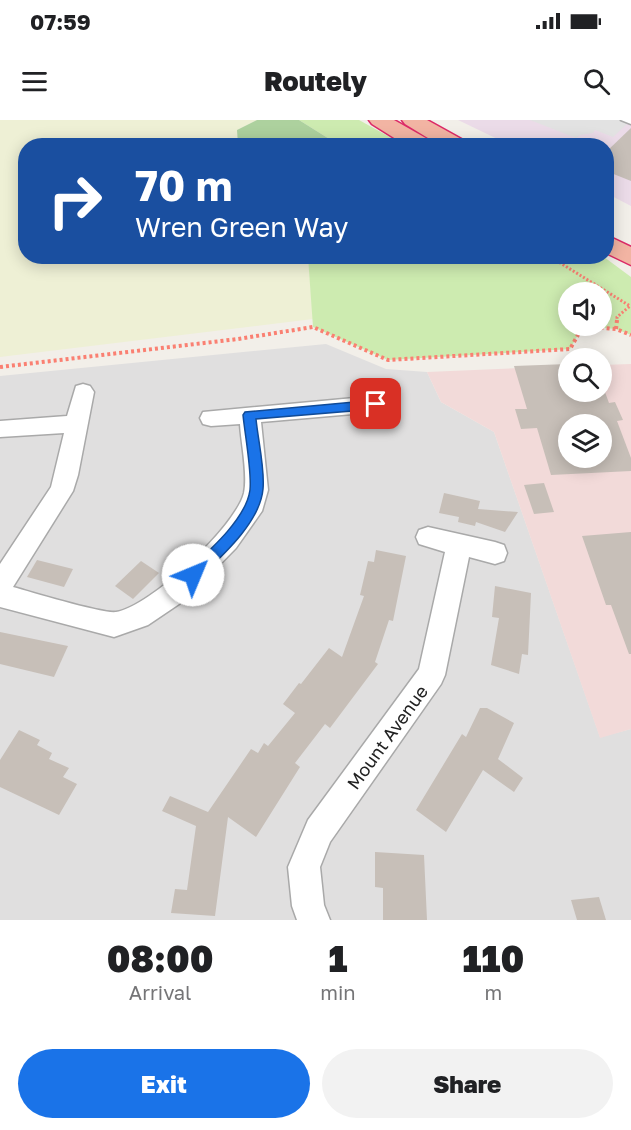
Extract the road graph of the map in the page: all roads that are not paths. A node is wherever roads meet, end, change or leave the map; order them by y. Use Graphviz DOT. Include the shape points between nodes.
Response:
graph roads {
  1 [pos="379,120"];
  2 [pos="412,120"];
  3 [pos="625,120"];
  4 [pos="631,122"];
  5 [pos="409,138"];
  6 [pos="443,138"];
  7 [pos="614,226"];
  8 [pos="631,235"];
  9 [pos="614,247"];
  10 [pos="631,257"];
  11 [pos="82,392"];
  12 [pos="376,404"];
  13 [pos="249,415"];
  14 [pos="211,418"];
  15 [pos="77,424"];
  16 [pos="0,429"];
  17 [pos="428,537"];
  18 [pos="459,544"];
  19 [pos="495,553"];
  20 [pos="0,586"];
  21 [pos="0,595"];
  22 [pos="314,920"];
  1 -- 5 [label="highway"];
  2 -- 6 [label="highway"];
  3 -- 4 [label="lane"];
  7 -- 8 [label="highway"];
  9 -- 10 [label="highway"];
  11 -- 15 [label="street"];
  12 -- 13 [label="street"];
  13 -- 14 [label="street"];
  13 -- 21 [label="street" via="256,490 250,511 227,541 176,592 139,617 114,625"];
  15 -- 16 [label="street"];
  15 -- 20 [label="street" via="61,491"];
  17 -- 18 [label="street"];
  18 -- 19 [label="street"];
  18 -- 22 [label="street, Mount Avenue" via="431,675 319,831 304,867 308,906"];
}
